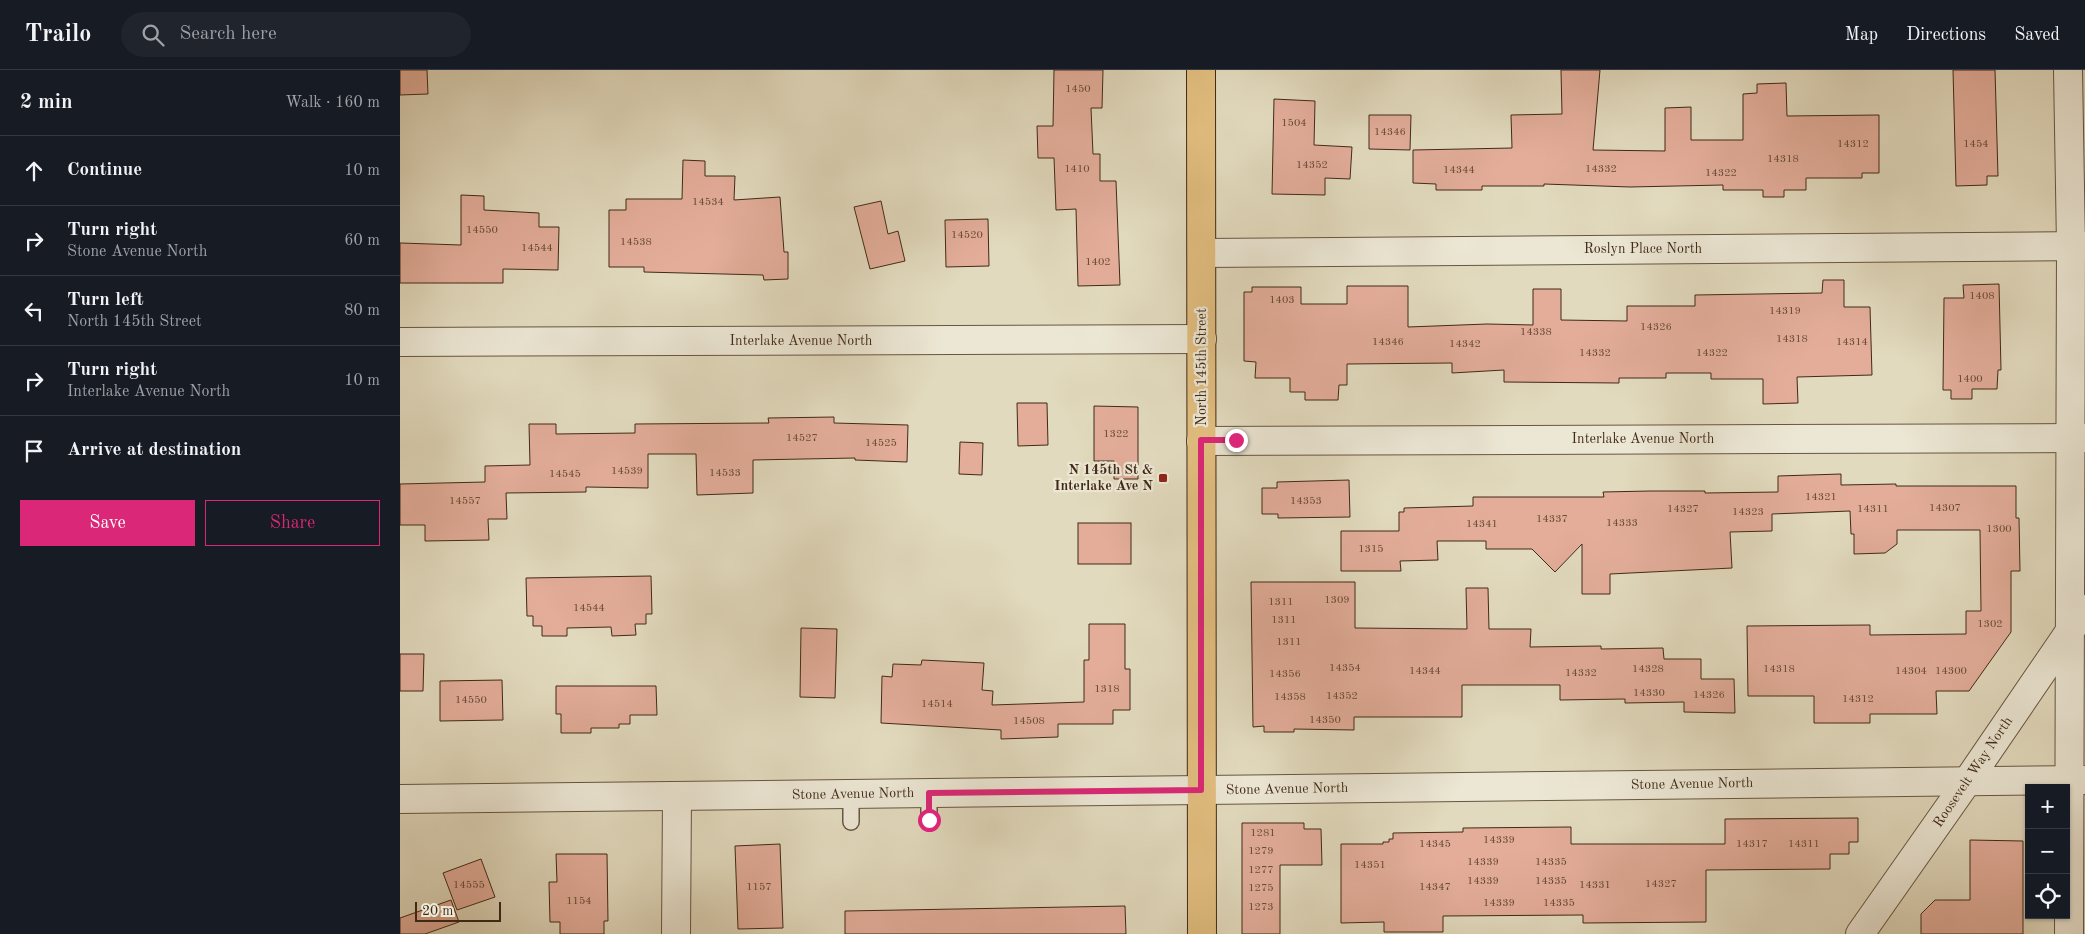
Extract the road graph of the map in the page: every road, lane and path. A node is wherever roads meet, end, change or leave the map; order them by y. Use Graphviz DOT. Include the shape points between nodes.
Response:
graph roads {
  1 [pos="1201,70"];
  2 [pos="2068,70"];
  3 [pos="2078,246"];
  4 [pos="1202,253"];
  5 [pos="1202,339"];
  6 [pos="400,342"];
  7 [pos="2078,438"];
  8 [pos="1201,440"];
  9 [pos="2077,620"];
  10 [pos="2077,780"];
  11 [pos="1968,781"];
  12 [pos="1201,790"];
  13 [pos="851,794"];
  14 [pos="677,796"];
  15 [pos="400,799"];
  16 [pos="851,822"];
  17 [pos="676,934"];
  18 [pos="1202,934"];
  19 [pos="1860,934"];
  20 [pos="2069,934"];
  1 -- 4 [label="main road, North 145th Street"];
  2 -- 3 [label="street"];
  3 -- 4 [label="street, Roslyn Place North"];
  3 -- 7 [label="street"];
  4 -- 5 [label="main road, North 145th Street"];
  5 -- 6 [label="street, Interlake Avenue North"];
  5 -- 8 [label="main road, North 145th Street"];
  7 -- 8 [label="street, Interlake Avenue North"];
  7 -- 9 [label="street"];
  8 -- 12 [label="main road, North 145th Street"];
  9 -- 10 [label="street"];
  9 -- 11 [label="street, Roosevelt Way North"];
  10 -- 11 [label="street, Stone Avenue North"];
  10 -- 20 [label="street"];
  11 -- 12 [label="street, Stone Avenue North"];
  11 -- 19 [label="street, Roosevelt Way North"];
  12 -- 13 [label="street, Stone Avenue North" via="929,806"];
  12 -- 18 [label="main road, North 145th Street"];
  13 -- 14 [label="street, Stone Avenue North"];
  13 -- 16 [label="lane"];
  14 -- 15 [label="street, Stone Avenue North"];
  14 -- 17 [label="street"];
}
